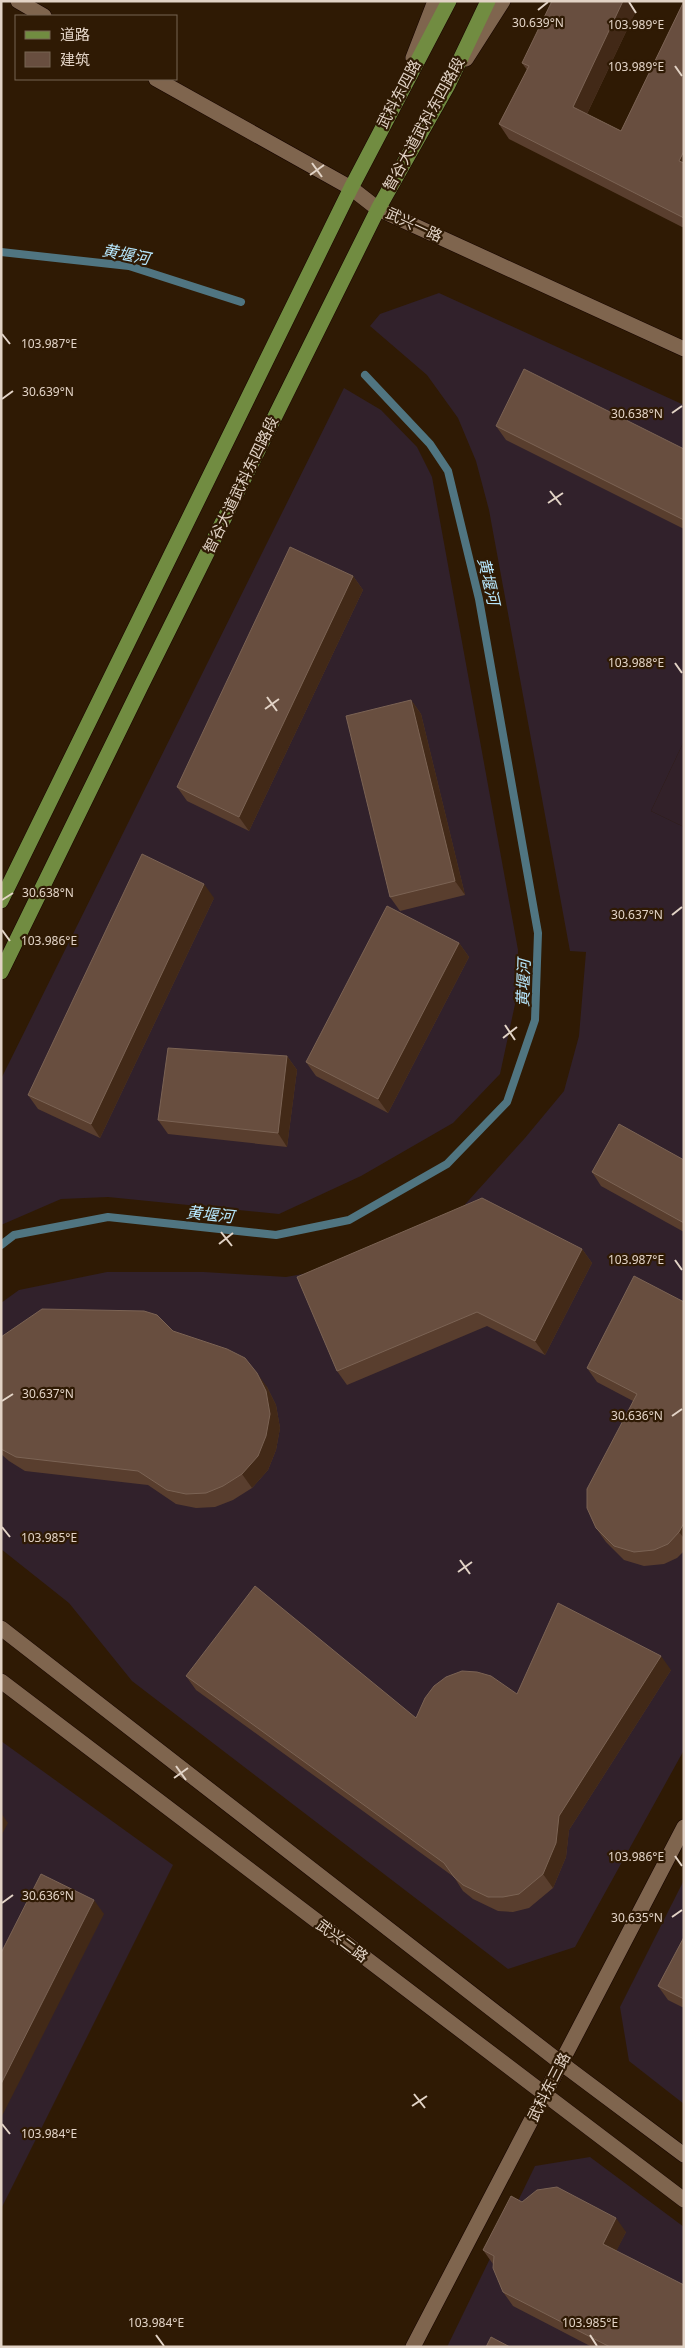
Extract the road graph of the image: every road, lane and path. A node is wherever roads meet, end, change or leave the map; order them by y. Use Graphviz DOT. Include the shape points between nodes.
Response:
graph roads {
  1 [pos="18,1"];
  2 [pos="435,1"];
  3 [pos="449,1"];
  4 [pos="488,1"];
  5 [pos="504,1"];
  6 [pos="42,15"];
  7 [pos="158,80"];
  8 [pos="404,84"];
  9 [pos="448,85"];
  10 [pos="351,188"];
  11 [pos="378,209"];
  12 [pos="684,348"];
  13 [pos="1,901"];
  14 [pos="1,972"];
  15 [pos="1,1628"];
  16 [pos="1,1681"];
  17 [pos="684,1827"];
  18 [pos="561,2063"];
  19 [pos="544,2096"];
  20 [pos="684,2155"];
  21 [pos="684,2200"];
  22 [pos="413,2347"];
  1 -- 6 [label="street"];
  2 -- 8 [label="street"];
  3 -- 8 [label="main road, 武科东四路"];
  4 -- 9 [label="main road, 智谷大道武科东四路段"];
  5 -- 9 [label="street"];
  7 -- 10 [label="street, 武兴一路"];
  8 -- 10 [label="main road, 武科东四路"];
  9 -- 11 [label="main road, 智谷大道武科东四路段"];
  10 -- 11 [label="street, 武兴一路"];
  10 -- 13 [label="main road"];
  11 -- 12 [label="street, 武兴一路"];
  11 -- 14 [label="main road, 智谷大道武科东四路段"];
  15 -- 18 [label="street"];
  16 -- 19 [label="street, 武兴二路"];
  17 -- 18 [label="street, 武科东三路"];
  18 -- 19 [label="street, 武科东三路"];
  18 -- 20 [label="street"];
  19 -- 21 [label="street, 武兴二路"];
  19 -- 22 [label="street, 武科东三路"];
}
